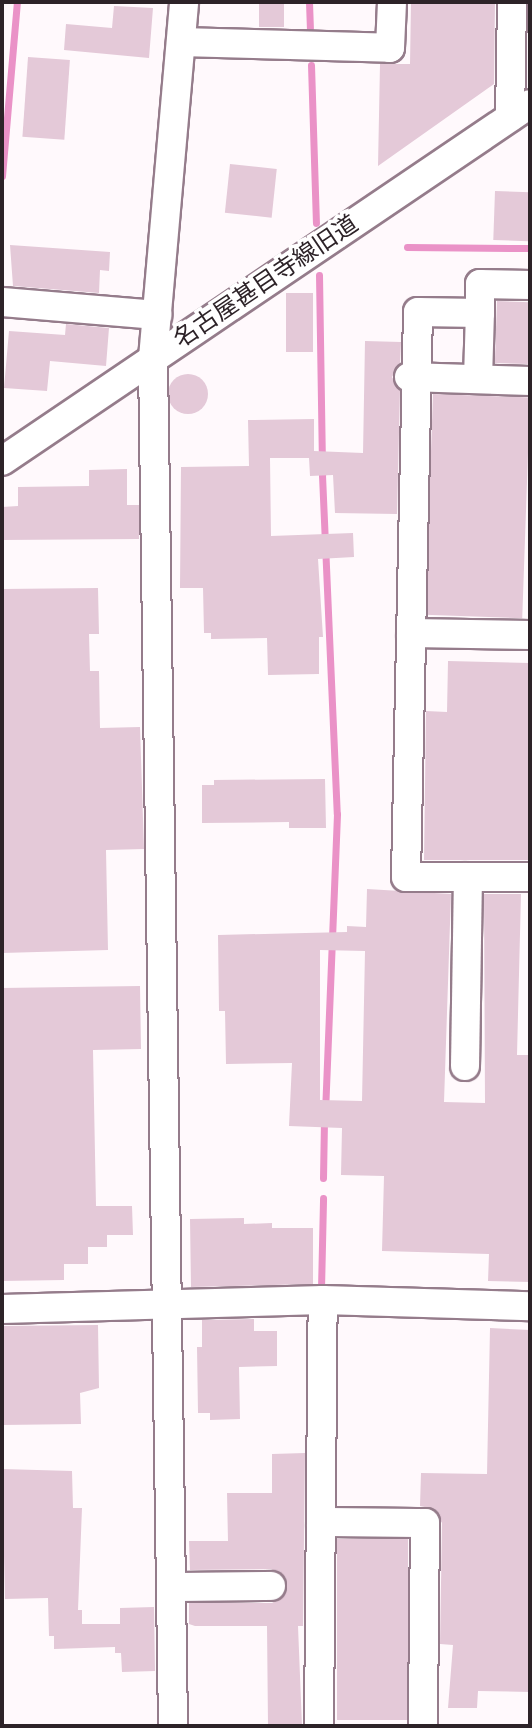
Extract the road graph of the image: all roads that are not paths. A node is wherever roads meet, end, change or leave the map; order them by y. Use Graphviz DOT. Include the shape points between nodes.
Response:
graph roads {
  1 [pos="184,2"];
  2 [pos="392,2"];
  3 [pos="512,2"];
  4 [pos="181,42"];
  5 [pos="520,111"];
  6 [pos="530,285"];
  7 [pos="2,302"];
  8 [pos="480,313"];
  9 [pos="157,315"];
  10 [pos="153,358"];
  11 [pos="413,377"];
  12 [pos="478,379"];
  13 [pos="530,381"];
  14 [pos="2,461"];
  15 [pos="411,633"];
  16 [pos="530,635"];
  17 [pos="468,877"];
  18 [pos="530,877"];
  19 [pos="465,1066"];
  20 [pos="323,1300"];
  21 [pos="169,1305"];
  22 [pos="530,1306"];
  23 [pos="2,1309"];
  24 [pos="321,1522"];
  25 [pos="271,1586"];
  26 [pos="172,1587"];
  27 [pos="173,1726"];
  28 [pos="319,1726"];
  29 [pos="423,1726"];
  1 -- 4 [label="street"];
  2 -- 4 [label="street" via="390,48"];
  3 -- 5 [label="street"];
  4 -- 9 [label="street"];
  5 -- 10 [label="street, 名古屋甚目寺線旧道"];
  6 -- 8 [label="street" via="480,284"];
  7 -- 9 [label="street"];
  8 -- 11 [label="street" via="418,312"];
  8 -- 12 [label="street"];
  9 -- 10 [label="street"];
  10 -- 14 [label="street, 名古屋甚目寺線旧道"];
  10 -- 21 [label="street"];
  11 -- 12 [label="street"];
  11 -- 15 [label="street"];
  12 -- 13 [label="street"];
  15 -- 16 [label="street"];
  15 -- 17 [label="street" via="406,877"];
  17 -- 18 [label="street"];
  17 -- 19 [label="street"];
  20 -- 21 [label="street"];
  20 -- 22 [label="street"];
  20 -- 24 [label="street"];
  21 -- 23 [label="street"];
  21 -- 26 [label="street"];
  24 -- 28 [label="street"];
  24 -- 29 [label="street" via="425,1523"];
  25 -- 26 [label="street"];
  26 -- 27 [label="street"];
}
